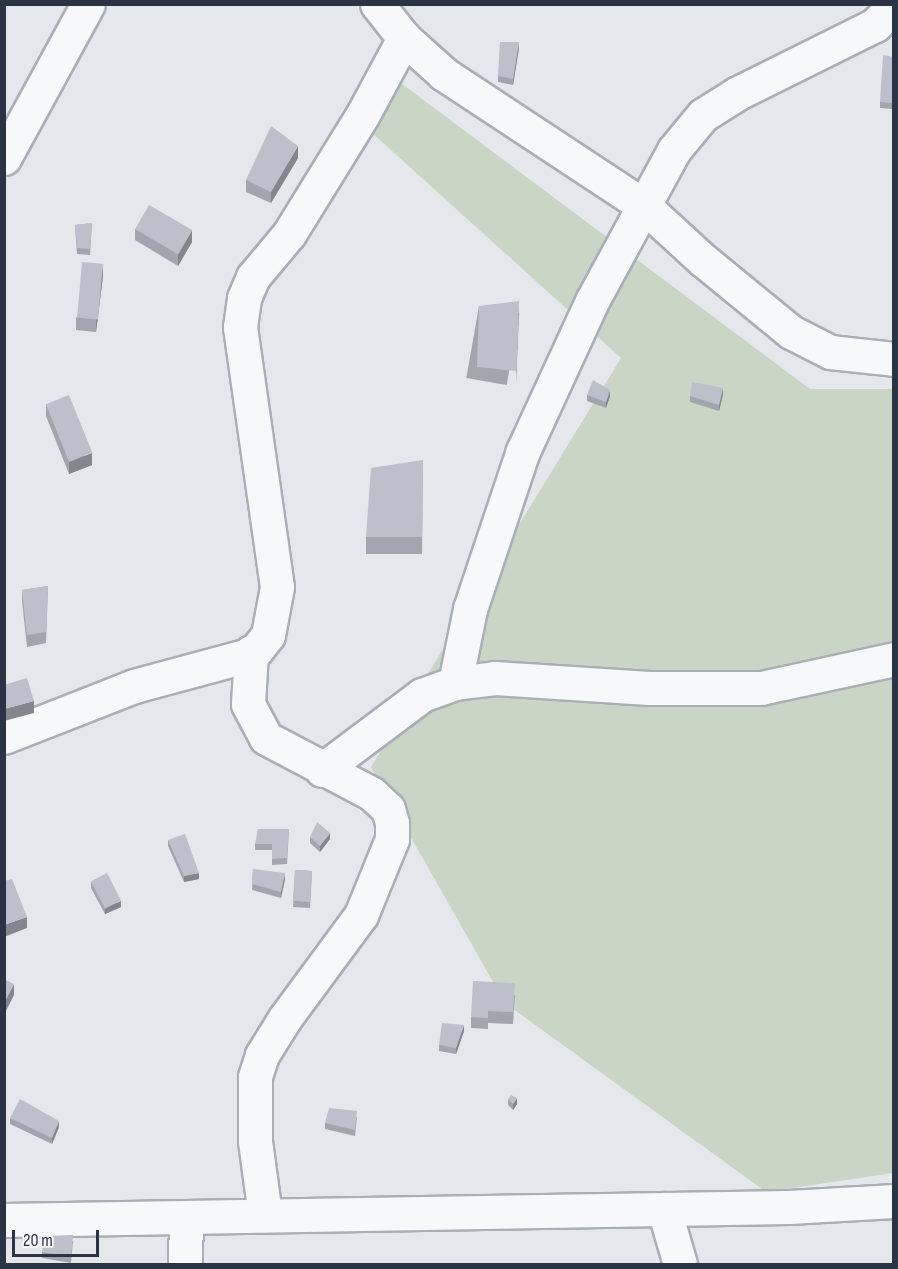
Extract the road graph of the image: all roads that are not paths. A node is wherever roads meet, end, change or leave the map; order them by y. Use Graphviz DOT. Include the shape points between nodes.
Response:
graph roads {
  1 [pos="88,4"];
  2 [pos="378,4"];
  3 [pos="894,5"];
  4 [pos="404,38"];
  5 [pos="4,158"];
  6 [pos="644,206"];
  7 [pos="894,359"];
  8 [pos="251,652"];
  9 [pos="894,659"];
  10 [pos="455,683"];
  11 [pos="4,737"];
  12 [pos="322,770"];
  13 [pos="894,1201"];
  14 [pos="664,1209"];
  15 [pos="265,1215"];
  16 [pos="186,1218"];
  17 [pos="4,1220"];
  18 [pos="185,1264"];
  19 [pos="681,1264"];
  1 -- 5 [label="street"];
  2 -- 4 [label="street"];
  3 -- 6 [label="street" via="874,25 736,94 704,115 674,150"];
  4 -- 6 [label="street" via="444,74"];
  4 -- 8 [label="street" via="362,116 289,234 253,277 244,298 240,327 277,587 268,635"];
  6 -- 7 [label="street" via="702,260 791,332 830,352"];
  6 -- 10 [label="street" via="592,301 523,451 470,609"];
  8 -- 11 [label="street" via="134,686"];
  8 -- 12 [label="street" via="246,691 255,724 280,749"];
  9 -- 10 [label="street" via="761,688 649,688 495,678"];
  10 -- 12 [label="street" via="422,695"];
  12 -- 15 [label="street" via="372,794 388,809 392,838 361,915 262,1055 255,1077 255,1141"];
  13 -- 14 [label="street"];
  14 -- 15 [label="street"];
  14 -- 19 [label="street"];
  15 -- 16 [label="street"];
  16 -- 17 [label="street"];
  16 -- 18 [label="street"];
}
